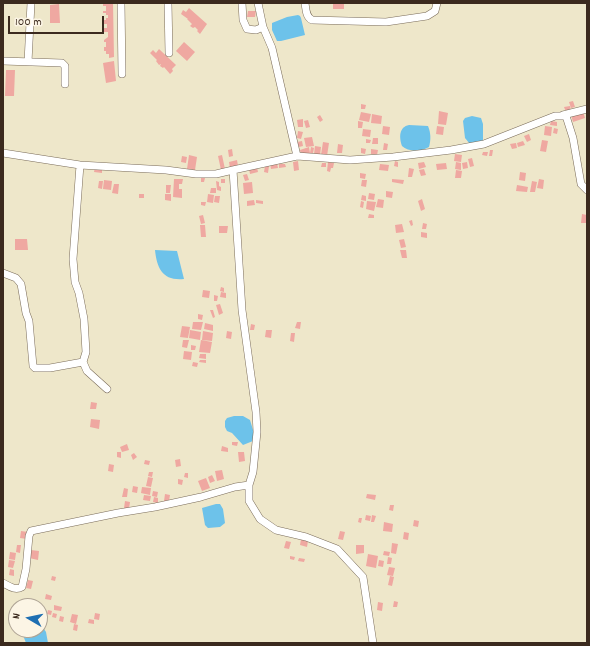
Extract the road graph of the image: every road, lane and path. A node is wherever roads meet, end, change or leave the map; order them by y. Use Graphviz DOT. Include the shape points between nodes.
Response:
graph roads {
  1 [pos="31,3"];
  2 [pos="121,3"];
  3 [pos="168,3"];
  4 [pos="242,3"];
  5 [pos="258,3"];
  6 [pos="305,3"];
  7 [pos="437,3"];
  8 [pos="263,27"];
  9 [pos="169,53"];
  10 [pos="3,61"];
  11 [pos="28,62"];
  12 [pos="122,74"];
  13 [pos="65,84"];
  14 [pos="587,109"];
  15 [pos="563,115"];
  16 [pos="3,153"];
  17 [pos="297,156"];
  18 [pos="80,165"];
  19 [pos="233,170"];
  20 [pos="587,190"];
  21 [pos="3,273"];
  22 [pos="84,362"];
  23 [pos="107,389"];
  24 [pos="249,484"];
  25 [pos="3,583"];
  26 [pos="373,643"];
  1 -- 11 [label="street"];
  2 -- 12 [label="street"];
  3 -- 9 [label="street"];
  4 -- 8 [label="street" via="243,20 247,29 256,30"];
  5 -- 8 [label="street"];
  6 -- 7 [label="street" via="307,15 312,20 386,22 427,16 435,11"];
  8 -- 17 [label="street" via="272,48"];
  10 -- 11 [label="street"];
  11 -- 13 [label="street" via="64,64"];
  14 -- 15 [label="street"];
  15 -- 17 [label="street" via="484,144 451,150 350,160"];
  15 -- 20 [label="street" via="566,116 573,138 581,184"];
  16 -- 18 [label="street"];
  17 -- 19 [label="street"];
  18 -- 19 [label="street" via="196,174 216,174"];
  18 -- 22 [label="street" via="73,258 75,282 84,319"];
  19 -- 24 [label="street" via="242,310 256,412 257,432 253,472"];
  21 -- 22 [label="street" via="16,278 21,284 29,321 33,366 50,368"];
  22 -- 23 [label="street" via="87,371"];
  24 -- 25 [label="street" via="156,507 31,531 22,587 12,588"];
  24 -- 26 [label="street" via="249,501 260,519 276,530 306,537 337,549 363,577"];
}
